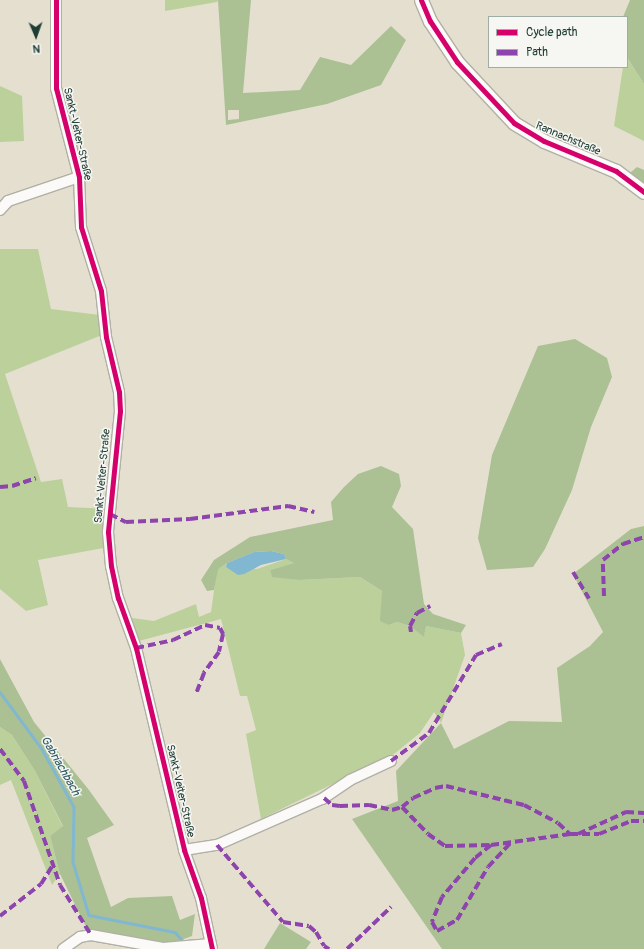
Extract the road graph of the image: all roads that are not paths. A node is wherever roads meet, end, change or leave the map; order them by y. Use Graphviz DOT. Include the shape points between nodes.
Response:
graph roads {
  1 [pos="56,0"];
  2 [pos="421,0"];
  3 [pos="79,177"];
  4 [pos="644,192"];
  5 [pos="0,210"];
  6 [pos="391,761"];
  7 [pos="184,850"];
  8 [pos="211,947"];
  9 [pos="162,948"];
  10 [pos="63,949"];
  1 -- 3 [label="street, Sankt-Veiter-Straße" via="56,88"];
  2 -- 4 [label="street, Rannachstraße" via="430,21 454,58 514,123 544,140 616,171"];
  3 -- 5 [label="street" via="8,201"];
  3 -- 7 [label="street, Sankt-Veiter-Straße" via="81,227 101,291 106,337 120,411 108,532 111,566 118,598 136,648"];
  6 -- 7 [label="street, Sankt-Veiter-Straße" via="350,780 322,799 217,846"];
  7 -- 8 [label="street, Sankt-Veiter-Straße" via="201,898"];
  8 -- 9 [label="street" via="193,945"];
  9 -- 10 [label="street" via="91,935 80,936"];
}
